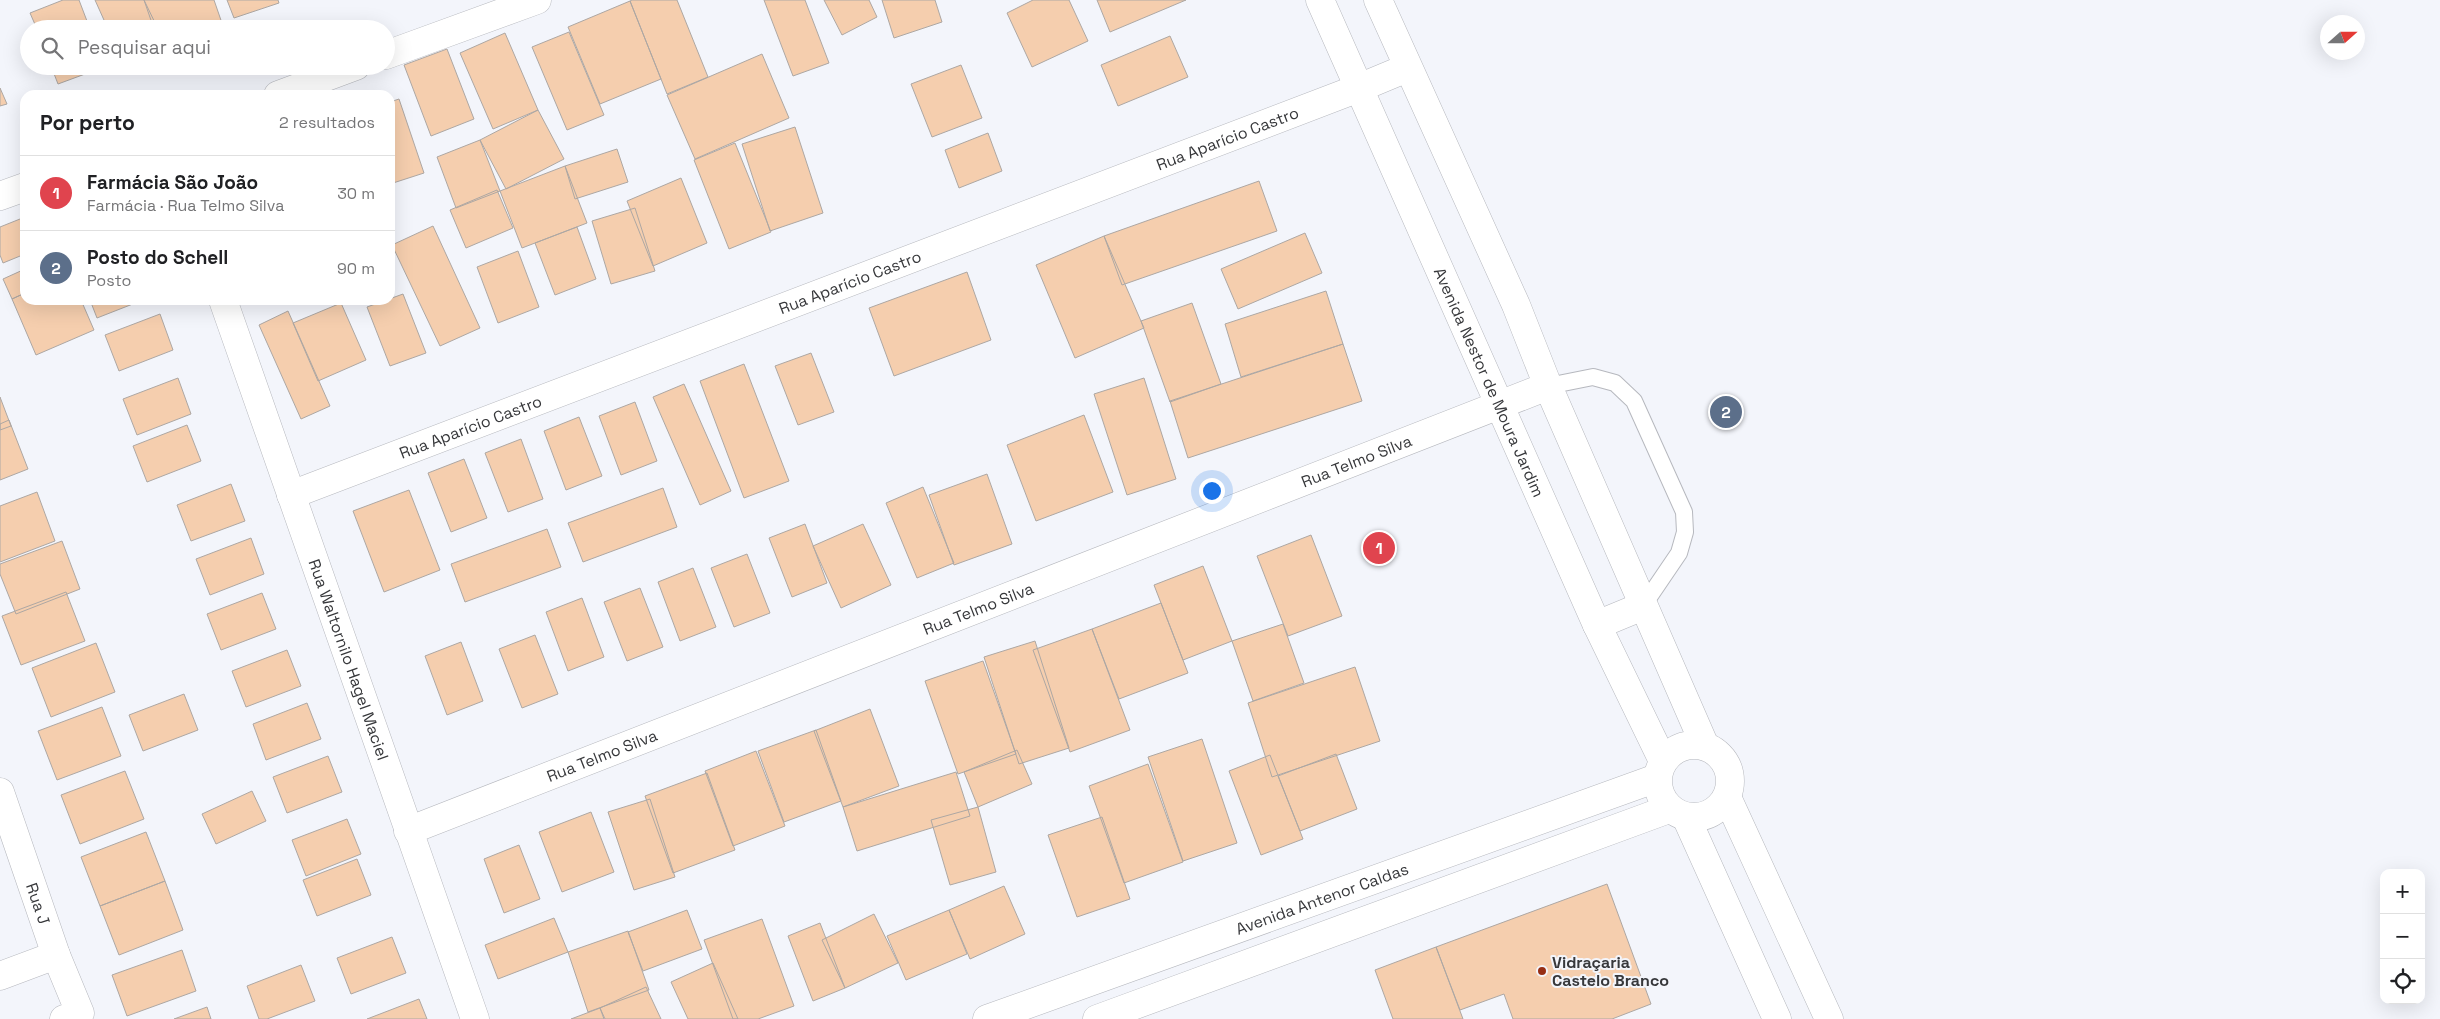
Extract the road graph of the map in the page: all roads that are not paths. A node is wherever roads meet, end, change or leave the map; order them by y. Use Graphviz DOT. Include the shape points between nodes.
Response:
graph roads {
  1 [pos="537,0"];
  2 [pos="1320,0"];
  3 [pos="1378,0"];
  4 [pos="395,52"];
  5 [pos="1407,68"];
  6 [pos="332,75"];
  7 [pos="1359,88"];
  8 [pos="291,90"];
  9 [pos="20,189"];
  10 [pos="0,196"];
  11 [pos="225,305"];
  12 [pos="1548,386"];
  13 [pos="1501,406"];
  14 [pos="291,495"];
  15 [pos="1643,606"];
  16 [pos="1597,625"];
  17 [pos="1705,746"];
  18 [pos="1660,769"];
  19 [pos="0,792"];
  20 [pos="1727,797"];
  21 [pos="1677,813"];
  22 [pos="408,831"];
  23 [pos="56,955"];
  24 [pos="0,976"];
  25 [pos="77,1017"];
  26 [pos="475,1019"];
  27 [pos="987,1019"];
  28 [pos="1097,1019"];
  29 [pos="1777,1019"];
  30 [pos="1829,1019"];
  1 -- 4 [label="street"];
  2 -- 7 [label="street, Avenida Nestor de Moura Jardim"];
  3 -- 5 [label="street"];
  5 -- 7 [label="street, Rua Aparício Castro"];
  5 -- 12 [label="street" via="1516,305"];
  6 -- 8 [label="street"];
  7 -- 13 [label="street, Avenida Nestor de Moura Jardim"];
  7 -- 14 [label="street, Rua Aparício Castro"];
  9 -- 10 [label="street"];
  11 -- 14 [label="street, Rua Waltornilo Hagel Maciel"];
  12 -- 13 [label="street, Rua Telmo Silva"];
  12 -- 15 [label="street"];
  12 -- 15 [label="lane" via="1593,377 1615,383 1634,401 1684,512 1686,532 1679,553"];
  13 -- 16 [label="street, Avenida Nestor de Moura Jardim"];
  13 -- 22 [label="street, Rua Telmo Silva"];
  14 -- 22 [label="street, Rua Waltornilo Hagel Maciel"];
  15 -- 16 [label="street"];
  15 -- 17 [label="street"];
  16 -- 18 [label="street, Avenida Nestor de Moura Jardim"];
  17 -- 18 [label="street" via="1676,748"];
  17 -- 20 [label="street" via="1724,761 1730,785"];
  18 -- 21 [label="street" via="1660,794"];
  18 -- 27 [label="street, Avenida Antenor Caldas"];
  19 -- 23 [label="street, Rua J"];
  20 -- 21 [label="street" via="1705,816"];
  20 -- 30 [label="street"];
  21 -- 28 [label="street"];
  21 -- 29 [label="street"];
  22 -- 26 [label="street, Rua Waltornilo Hagel Maciel"];
  23 -- 24 [label="street"];
  23 -- 25 [label="street, Rua J"];
}
